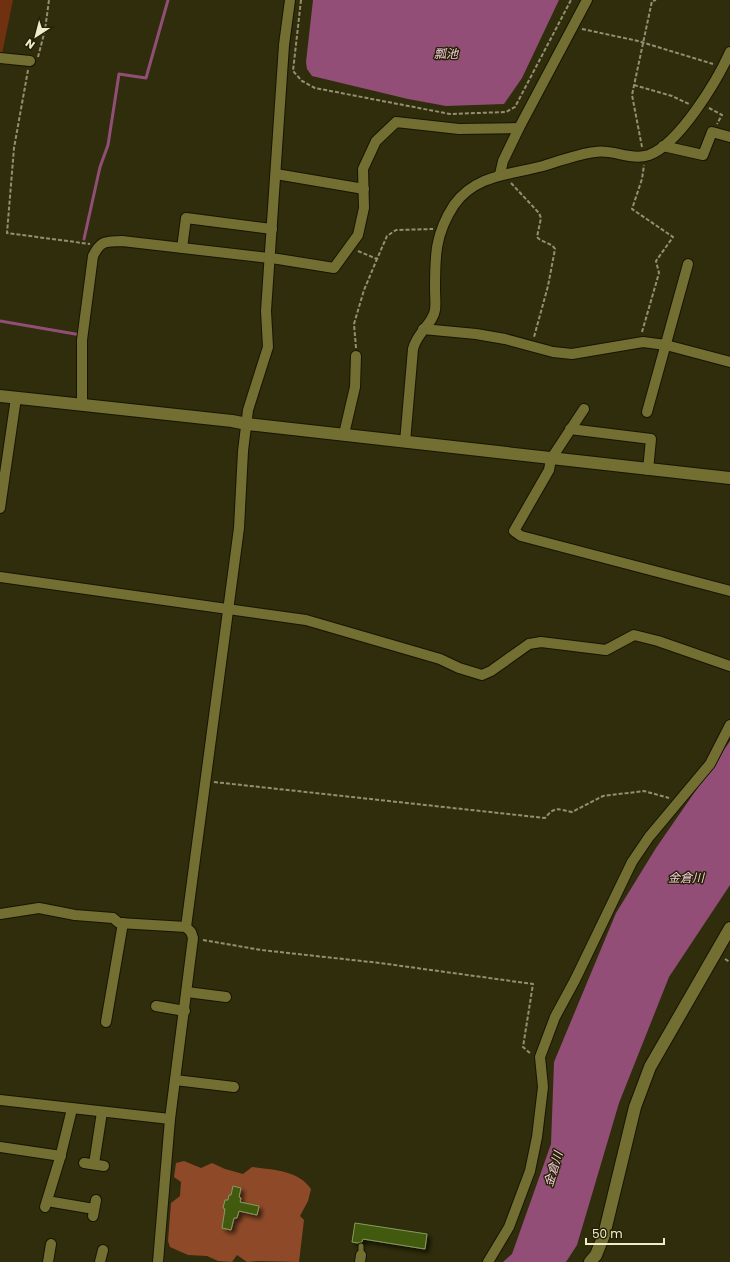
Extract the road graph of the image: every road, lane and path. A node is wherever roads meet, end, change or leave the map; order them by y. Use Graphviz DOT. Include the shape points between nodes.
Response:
graph roads {
  1 [pos="49,0"];
  2 [pos="290,0"];
  3 [pos="302,0"];
  4 [pos="571,0"];
  5 [pos="587,0"];
  6 [pos="656,0"];
  7 [pos="573,27"];
  8 [pos="642,43"];
  9 [pos="730,52"];
  10 [pos="0,58"];
  11 [pos="30,61"];
  12 [pos="723,67"];
  13 [pos="634,85"];
  14 [pos="698,105"];
  15 [pos="519,128"];
  16 [pos="712,132"];
  17 [pos="730,137"];
  18 [pos="663,146"];
  19 [pos="644,156"];
  20 [pos="276,174"];
  21 [pos="504,174"];
  22 [pos="364,189"];
  23 [pos="272,229"];
  24 [pos="441,229"];
  25 [pos="98,246"];
  26 [pos="349,247"];
  27 [pos="182,248"];
  28 [pos="270,259"];
  29 [pos="377,259"];
  30 [pos="688,264"];
  31 [pos="423,329"];
  32 [pos="639,343"];
  33 [pos="666,345"];
  34 [pos="532,346"];
  35 [pos="356,356"];
  36 [pos="730,362"];
  37 [pos="0,396"];
  38 [pos="16,398"];
  39 [pos="82,405"];
  40 [pos="584,409"];
  41 [pos="647,412"];
  42 [pos="247,424"];
  43 [pos="570,429"];
  44 [pos="344,434"];
  45 [pos="405,442"];
  46 [pos="551,459"];
  47 [pos="648,470"];
  48 [pos="730,478"];
  49 [pos="0,508"];
  50 [pos="0,577"];
  51 [pos="730,590"];
  52 [pos="228,608"];
  53 [pos="730,666"];
  54 [pos="730,725"];
  55 [pos="205,781"];
  56 [pos="680,801"];
  57 [pos="0,914"];
  58 [pos="123,923"];
  59 [pos="186,927"];
  60 [pos="730,928"];
  61 [pos="193,938"];
  62 [pos="187,992"];
  63 [pos="226,997"];
  64 [pos="156,1006"];
  65 [pos="185,1011"];
  66 [pos="106,1022"];
  67 [pos="540,1057"];
  68 [pos="175,1080"];
  69 [pos="234,1087"];
  70 [pos="0,1100"];
  71 [pos="72,1109"];
  72 [pos="102,1112"];
  73 [pos="170,1119"];
  74 [pos="0,1147"];
  75 [pos="61,1156"];
  76 [pos="94,1164"];
  77 [pos="95,1208"];
  78 [pos="51,1244"];
  79 [pos="103,1250"];
  80 [pos="592,1261"];
  81 [pos="48,1262"];
  82 [pos="100,1262"];
  83 [pos="158,1262"];
  84 [pos="488,1262"];
  1 -- 11 [label="path" via="39,57"];
  2 -- 20 [label="street" via="284,45"];
  3 -- 4 [label="path" via="294,71 302,81 315,88 450,114 506,112 516,107"];
  5 -- 7 [label="street"];
  6 -- 8 [label="path" via="652,1"];
  7 -- 8 [label="path"];
  7 -- 15 [label="street"];
  8 -- 12 [label="path"];
  8 -- 13 [label="path"];
  9 -- 12 [label="street"];
  10 -- 11 [label="street"];
  11 -- 25 [label="path" via="14,148 7,233"];
  12 -- 14 [label="street"];
  13 -- 14 [label="path"];
  13 -- 19 [label="path" via="632,103"];
  14 -- 16 [label="path" via="722,115"];
  14 -- 18 [label="street"];
  15 -- 21 [label="street" via="503,161"];
  15 -- 22 [label="street" via="459,129 396,122 376,141 363,169"];
  16 -- 17 [label="street"];
  16 -- 18 [label="street" via="703,155"];
  18 -- 19 [label="street"];
  19 -- 21 [label="street" via="596,151 538,168"];
  19 -- 32 [label="path" via="642,179 632,209 673,237 656,261 659,273"];
  20 -- 22 [label="street"];
  20 -- 23 [label="street"];
  21 -- 24 [label="street" via="477,184 464,194"];
  21 -- 34 [label="path" via="539,213 541,218 537,237 555,249"];
  22 -- 26 [label="street" via="364,208 358,235"];
  23 -- 27 [label="street" via="186,218"];
  23 -- 28 [label="street"];
  24 -- 29 [label="path" via="396,230 387,236"];
  24 -- 31 [label="street" via="435,263 435,310 432,320"];
  25 -- 27 [label="street" via="104,242 122,241"];
  25 -- 39 [label="street" via="93,256 82,340"];
  26 -- 28 [label="street" via="334,268"];
  26 -- 29 [label="path"];
  27 -- 28 [label="street"];
  28 -- 42 [label="street" via="266,311 268,347 248,410"];
  29 -- 35 [label="path" via="354,324"];
  30 -- 33 [label="street"];
  31 -- 34 [label="street" via="476,334"];
  31 -- 45 [label="street" via="413,349"];
  32 -- 33 [label="street"];
  32 -- 34 [label="street" via="572,354"];
  33 -- 36 [label="street"];
  33 -- 41 [label="street"];
  35 -- 44 [label="street" via="356,387"];
  37 -- 38 [label="street"];
  38 -- 39 [label="street"];
  38 -- 49 [label="street"];
  39 -- 42 [label="street"];
  40 -- 43 [label="street"];
  42 -- 44 [label="street"];
  42 -- 52 [label="street" via="239,528"];
  43 -- 46 [label="street"];
  43 -- 47 [label="street" via="651,439"];
  44 -- 45 [label="street"];
  45 -- 46 [label="street"];
  46 -- 47 [label="street"];
  46 -- 51 [label="street" via="549,470 514,531 521,536"];
  47 -- 48 [label="street"];
  50 -- 52 [label="street"];
  52 -- 53 [label="street" via="306,620 440,658 459,668 482,675 529,644 541,642 606,650 634,635"];
  52 -- 55 [label="street"];
  54 -- 56 [label="street" via="710,764"];
  55 -- 56 [label="path" via="545,818 557,808 572,812 603,796 644,791"];
  55 -- 59 [label="street"];
  56 -- 67 [label="street" via="649,837 632,862 575,980 554,1017"];
  57 -- 58 [label="street" via="39,908 75,915 113,918"];
  58 -- 59 [label="street"];
  58 -- 66 [label="street"];
  59 -- 61 [label="street"];
  60 -- 80 [label="street" via="650,1067 635,1107 604,1235"];
  61 -- 62 [label="street"];
  61 -- 67 [label="path" via="261,950 533,984 523,1047"];
  62 -- 63 [label="street"];
  62 -- 65 [label="street"];
  64 -- 65 [label="street"];
  65 -- 68 [label="street"];
  67 -- 84 [label="street" via="543,1087 530,1171 509,1227"];
  68 -- 69 [label="street"];
  68 -- 73 [label="street"];
  70 -- 71 [label="street"];
  71 -- 72 [label="street"];
  71 -- 75 [label="street"];
  72 -- 73 [label="street"];
  72 -- 76 [label="street"];
  73 -- 83 [label="street"];
  74 -- 75 [label="street"];
  75 -- 77 [label="street" via="46,1204"];
  78 -- 81 [label="street"];
  79 -- 82 [label="street"];
}
